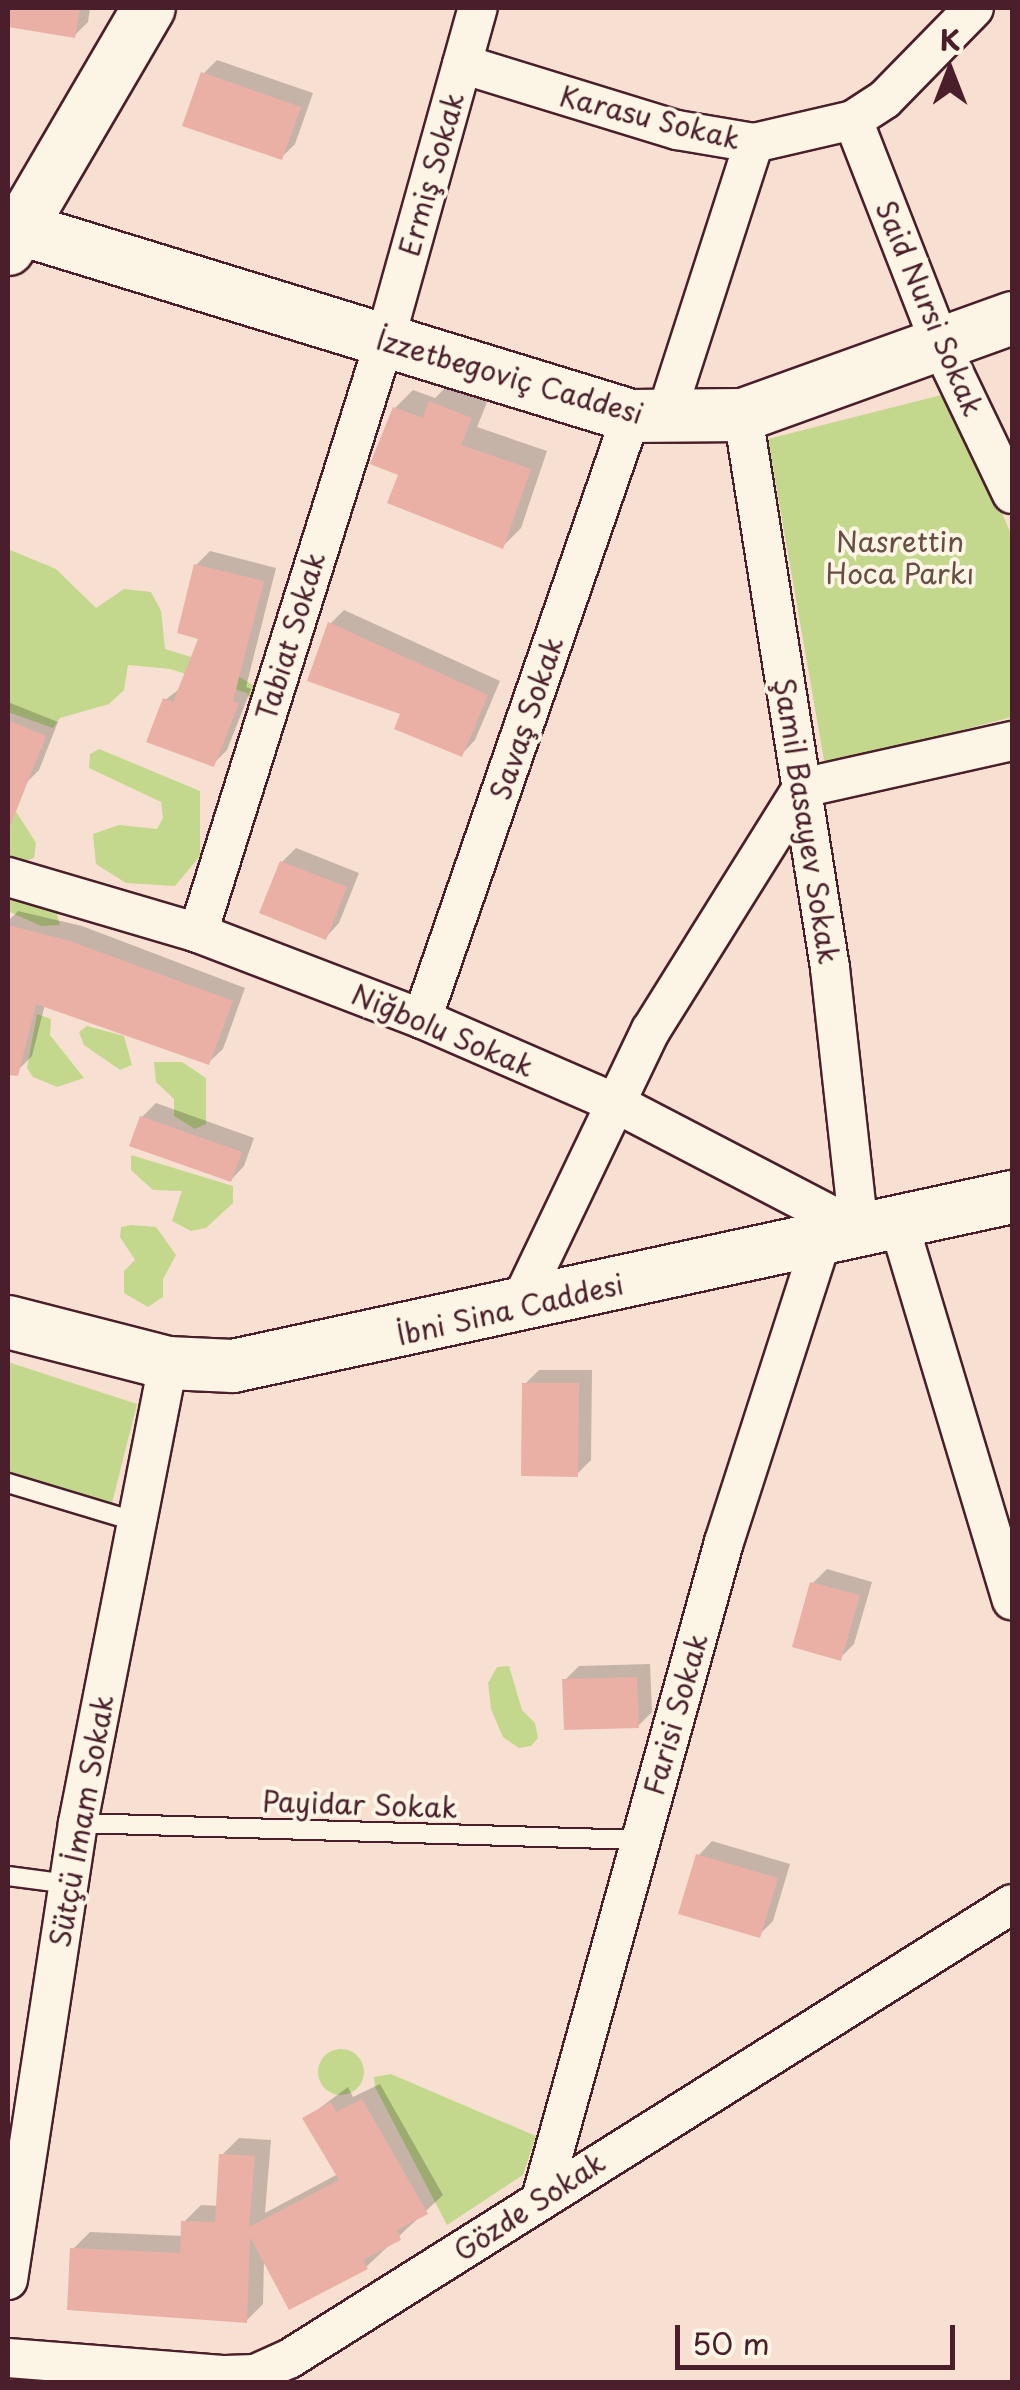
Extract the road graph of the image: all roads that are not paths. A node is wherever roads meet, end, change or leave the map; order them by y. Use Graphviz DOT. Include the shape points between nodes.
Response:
graph roads {
  1 [pos="149,8"];
  2 [pos="478,8"];
  3 [pos="974,8"];
  4 [pos="462,64"];
  5 [pos="853,120"];
  6 [pos="754,142"];
  7 [pos="11,234"];
  8 [pos="1012,318"];
  9 [pos="385,340"];
  10 [pos="942,346"];
  11 [pos="743,414"];
  12 [pos="648,417"];
  13 [pos="1012,494"];
  14 [pos="1012,741"];
  15 [pos="802,788"];
  16 [pos="8,877"];
  17 [pos="198,933"];
  18 [pos="422,1019"];
  19 [pos="613,1102"];
  20 [pos="1012,1197"];
  21 [pos="860,1229"];
  22 [pos="518,1307"];
  23 [pos="8,1322"];
  24 [pos="168,1364"];
  25 [pos="8,1483"];
  26 [pos="137,1522"];
  27 [pos="1003,1532"];
  28 [pos="1012,1600"];
  29 [pos="78,1822"];
  30 [pos="640,1840"];
  31 [pos="8,1876"];
  32 [pos="69,1884"];
  33 [pos="1012,1904"];
  34 [pos="542,2195"];
  35 [pos="8,2280"];
  36 [pos="8,2358"];
  1 -- 7 [label="street"];
  2 -- 4 [label="street, Ermiş Sokak"];
  3 -- 5 [label="street, Karasu Sokak" via="885,99"];
  4 -- 6 [label="street, Karasu Sokak" via="677,130"];
  4 -- 9 [label="street, Ermiş Sokak"];
  5 -- 6 [label="street, Karasu Sokak"];
  5 -- 10 [label="street, Said Nursi Sokak"];
  6 -- 12 [label="street, Savaş Sokak"];
  7 -- 9 [label="street, İzzetbegoviç Caddesi"];
  8 -- 10 [label="street, İzzetbegoviç Caddesi"];
  9 -- 12 [label="street, İzzetbegoviç Caddesi"];
  9 -- 17 [label="street, Tabiat Sokak"];
  10 -- 11 [label="street, İzzetbegoviç Caddesi"];
  10 -- 13 [label="street, Said Nursi Sokak"];
  11 -- 12 [label="street, İzzetbegoviç Caddesi"];
  11 -- 15 [label="street, Şamil Basayev Sokak"];
  12 -- 18 [label="street, Savaş Sokak"];
  14 -- 15 [label="street"];
  15 -- 19 [label="street"];
  15 -- 21 [label="street, Şamil Basayev Sokak"];
  16 -- 17 [label="street, Niğbolu Sokak"];
  17 -- 18 [label="street, Niğbolu Sokak"];
  18 -- 19 [label="street, Niğbolu Sokak"];
  19 -- 21 [label="street, Niğbolu Sokak"];
  19 -- 22 [label="street"];
  20 -- 21 [label="street, İbni Sina Caddesi"];
  21 -- 22 [label="street, İbni Sina Caddesi"];
  21 -- 27 [label="street, Şamil Basayev Sokak"];
  21 -- 30 [label="street, Farisi Sokak" via="724,1542"];
  22 -- 24 [label="street, İbni Sina Caddesi" via="276,1359"];
  23 -- 24 [label="street, İbni Sina Caddesi"];
  24 -- 26 [label="street, Sütçü İmam Sokak"];
  25 -- 26 [label="lane"];
  26 -- 29 [label="street, Sütçü İmam Sokak"];
  27 -- 28 [label="street, Şamil Basayev Sokak"];
  29 -- 30 [label="lane, Payidar Sokak"];
  29 -- 32 [label="street, Sütçü İmam Sokak"];
  30 -- 34 [label="street, Farisi Sokak"];
  31 -- 32 [label="lane"];
  32 -- 35 [label="street, Sütçü İmam Sokak"];
  33 -- 34 [label="street, Gözde Sokak"];
  34 -- 36 [label="street, Gözde Sokak" via="375,2310 255,2374"];
}
